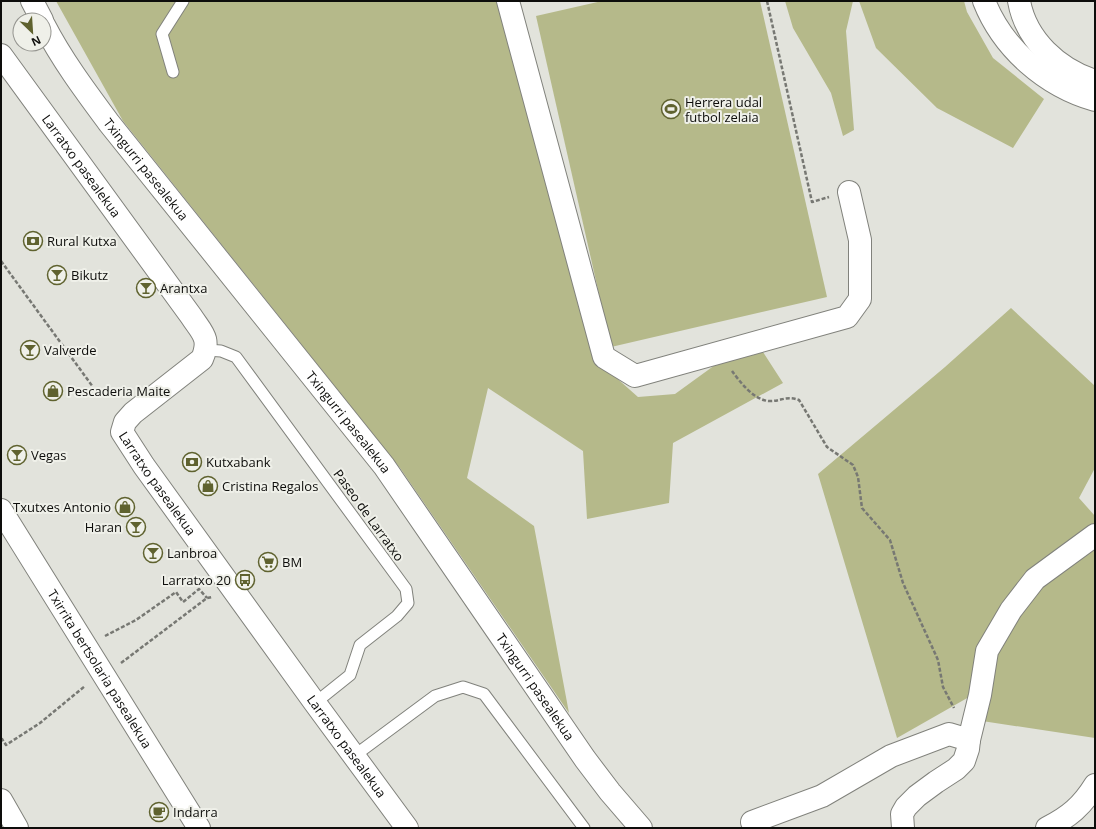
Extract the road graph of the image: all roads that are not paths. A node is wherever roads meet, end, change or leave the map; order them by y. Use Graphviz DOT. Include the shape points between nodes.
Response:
graph roads {
  1 [pos="32,1"];
  2 [pos="184,1"];
  3 [pos="508,1"];
  4 [pos="984,1"];
  5 [pos="1019,1"];
  6 [pos="38,12"];
  7 [pos="52,41"];
  8 [pos="1,54"];
  9 [pos="173,72"];
  10 [pos="1095,81"];
  11 [pos="1095,100"];
  12 [pos="849,192"];
  13 [pos="206,350"];
  14 [pos="1,510"];
  15 [pos="1095,535"];
  16 [pos="314,703"];
  17 [pos="959,737"];
  18 [pos="354,756"];
  19 [pos="1095,786"];
  20 [pos="1,800"];
  21 [pos="752,822"];
  22 [pos="17,828"];
  23 [pos="199,828"];
  24 [pos="407,828"];
  25 [pos="584,828"];
  26 [pos="641,828"];
  27 [pos="903,828"];
  28 [pos="1047,828"];
  1 -- 6 [label="main road"];
  2 -- 9 [label="lane" via="162,34"];
  3 -- 12 [label="main road" via="604,357 635,376 847,317 860,299 860,240"];
  4 -- 11 [label="main road" via="1007,40 1037,71 1074,92"];
  5 -- 10 [label="main road" via="1027,26 1036,41 1064,67"];
  7 -- 26 [label="main road, Txingurri pasealekua" via="109,124 384,466 585,759"];
  8 -- 13 [label="main road, Larratxo pasealekua" via="191,316 206,339"];
  13 -- 16 [label="main road, Larratxo pasealekua" via="202,359 133,413 125,422 122,432"];
  13 -- 16 [label="lane, Paseo de Larratxo" via="221,351 236,357 406,589 408,603 405,607 360,644 350,675"];
  14 -- 23 [label="main road, Txirrita bertsolaria pasealekua"];
  15 -- 17 [label="main road" via="1035,578 1011,610 987,651 980,696"];
  16 -- 18 [label="main road, Larratxo pasealekua"];
  17 -- 21 [label="main road" via="891,756 822,796"];
  17 -- 27 [label="main road" via="968,749 964,761 906,807 902,814"];
  18 -- 24 [label="main road, Larratxo pasealekua"];
  18 -- 25 [label="lane" via="434,696 463,687 484,694"];
  19 -- 28 [label="main road" via="1076,810"];
  20 -- 22 [label="main road"];
}
